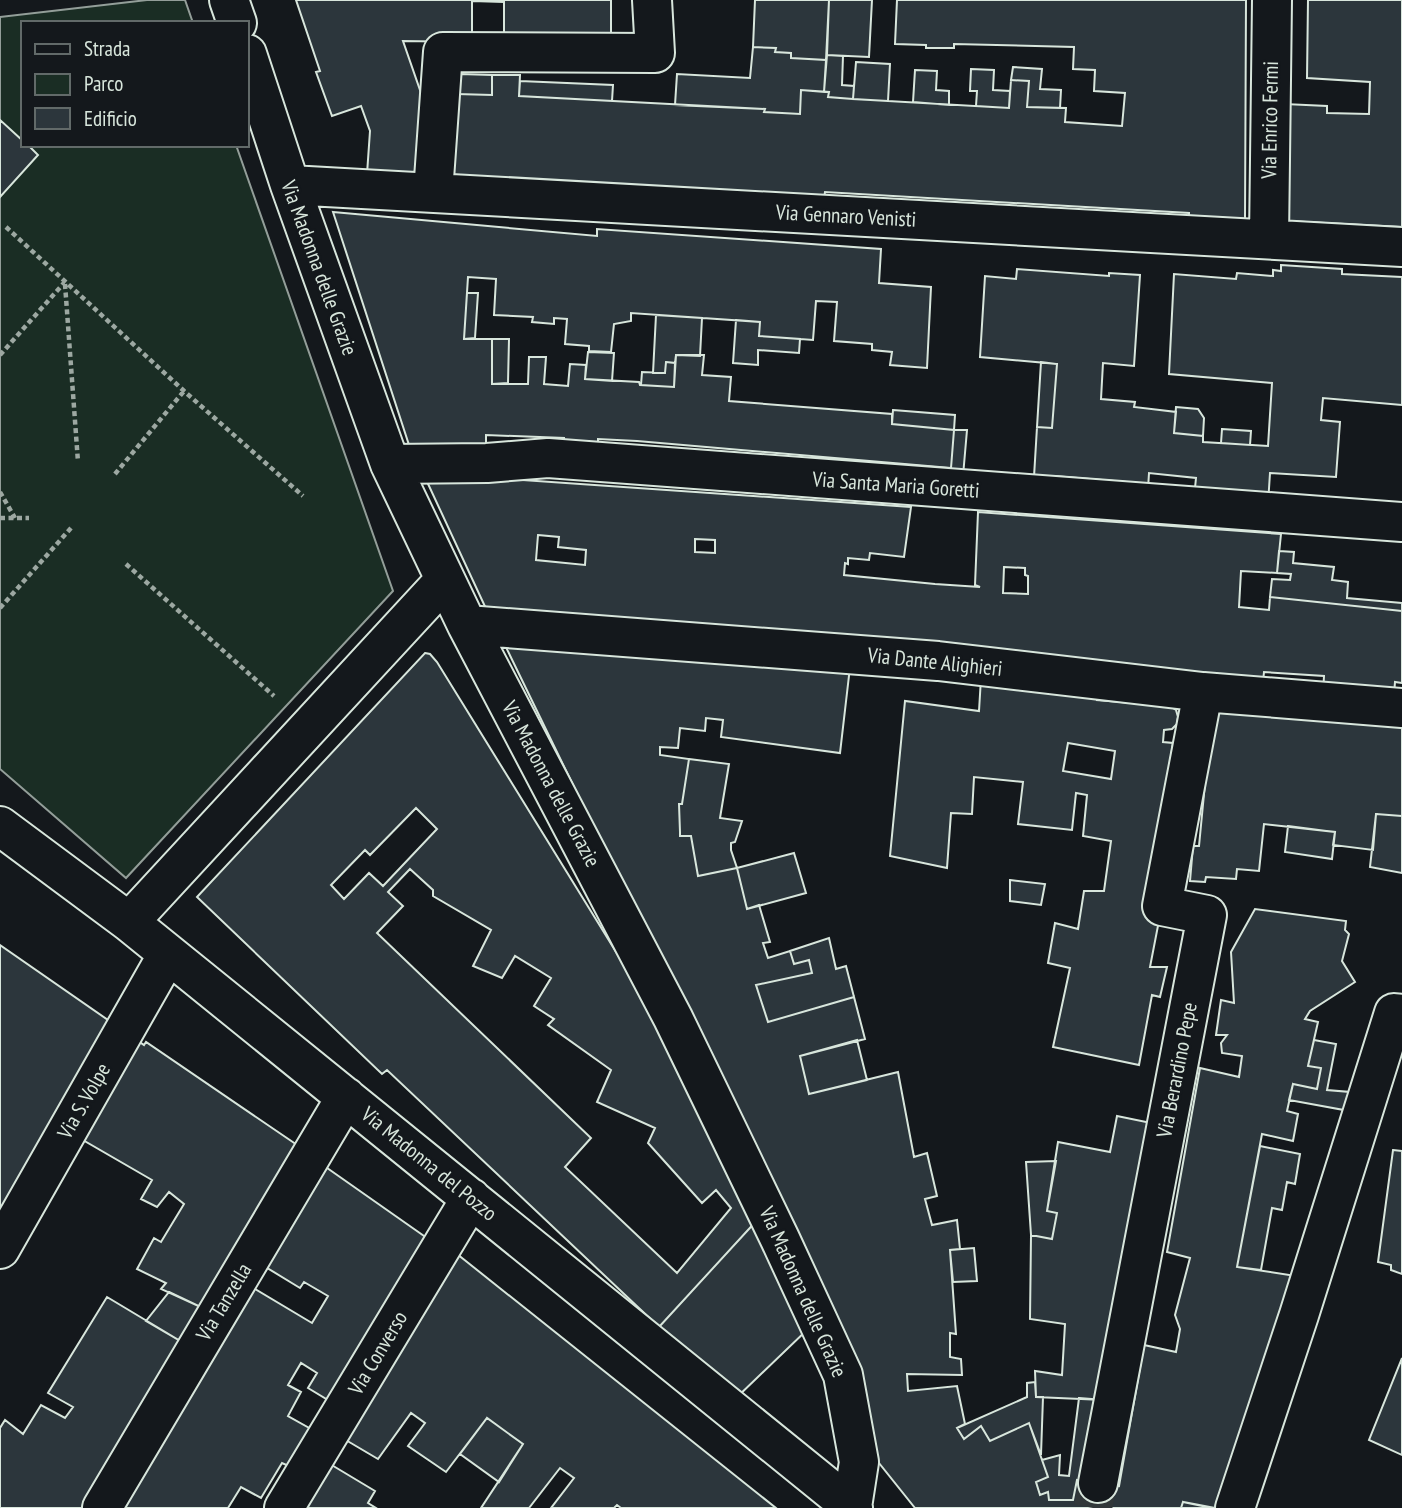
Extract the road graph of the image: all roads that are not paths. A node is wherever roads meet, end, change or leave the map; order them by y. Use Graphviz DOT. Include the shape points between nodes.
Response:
graph roads {
  1 [pos="229,0"];
  2 [pos="652,0"];
  3 [pos="1272,0"];
  4 [pos="236,21"];
  5 [pos="248,57"];
  6 [pos="290,185"];
  7 [pos="433,194"];
  8 [pos="1269,239"];
  9 [pos="1402,247"];
  10 [pos="390,464"];
  11 [pos="1402,522"];
  12 [pos="446,580"];
  13 [pos="467,625"];
  14 [pos="1203,692"];
  15 [pos="1402,708"];
  16 [pos="0,826"];
  17 [pos="129,922"];
  18 [pos="168,954"];
  19 [pos="1402,1014"];
  20 [pos="346,1097"];
  21 [pos="471,1198"];
  22 [pos="0,1249"];
  23 [pos="1098,1483"];
  24 [pos="852,1507"];
  25 [pos="102,1508"];
  26 [pos="285,1508"];
  27 [pos="1235,1508"];
  1 -- 4 [label="street"];
  2 -- 7 [label="street" via="655,53 443,52"];
  3 -- 8 [label="street, Via Enrico Fermi"];
  5 -- 6 [label="street, Via Madonna delle Grazie"];
  6 -- 7 [label="street, Via Gennaro Venisti"];
  6 -- 10 [label="street, Via Madonna delle Grazie"];
  7 -- 8 [label="street, Via Gennaro Venisti"];
  8 -- 9 [label="street, Via Gennaro Venisti"];
  10 -- 11 [label="street, Via Santa Maria Goretti" via="548,458"];
  10 -- 12 [label="street, Via Madonna delle Grazie"];
  12 -- 13 [label="street, Via Madonna delle Grazie"];
  12 -- 17 [label="street"];
  13 -- 14 [label="street, Via Dante Alighieri" via="938,661"];
  13 -- 24 [label="street, Via Madonna delle Grazie" via="673,1018 843,1375 859,1462"];
  14 -- 15 [label="street, Via Dante Alighieri"];
  14 -- 23 [label="street, Via Berardino Pepe" via="1162,906 1206,915"];
  16 -- 17 [label="street, Via Madonna del Pozzo"];
  17 -- 18 [label="street, Via Madonna del Pozzo"];
  18 -- 20 [label="street, Via Madonna del Pozzo"];
  18 -- 22 [label="street, Via S. Volpe"];
  19 -- 27 [label="street" via="1394,1013"];
  20 -- 21 [label="street, Via Madonna del Pozzo"];
  20 -- 25 [label="street, Via Tanzella"];
  21 -- 24 [label="street, Via Madonna del Pozzo"];
  21 -- 26 [label="street, Via Converso"];
}
